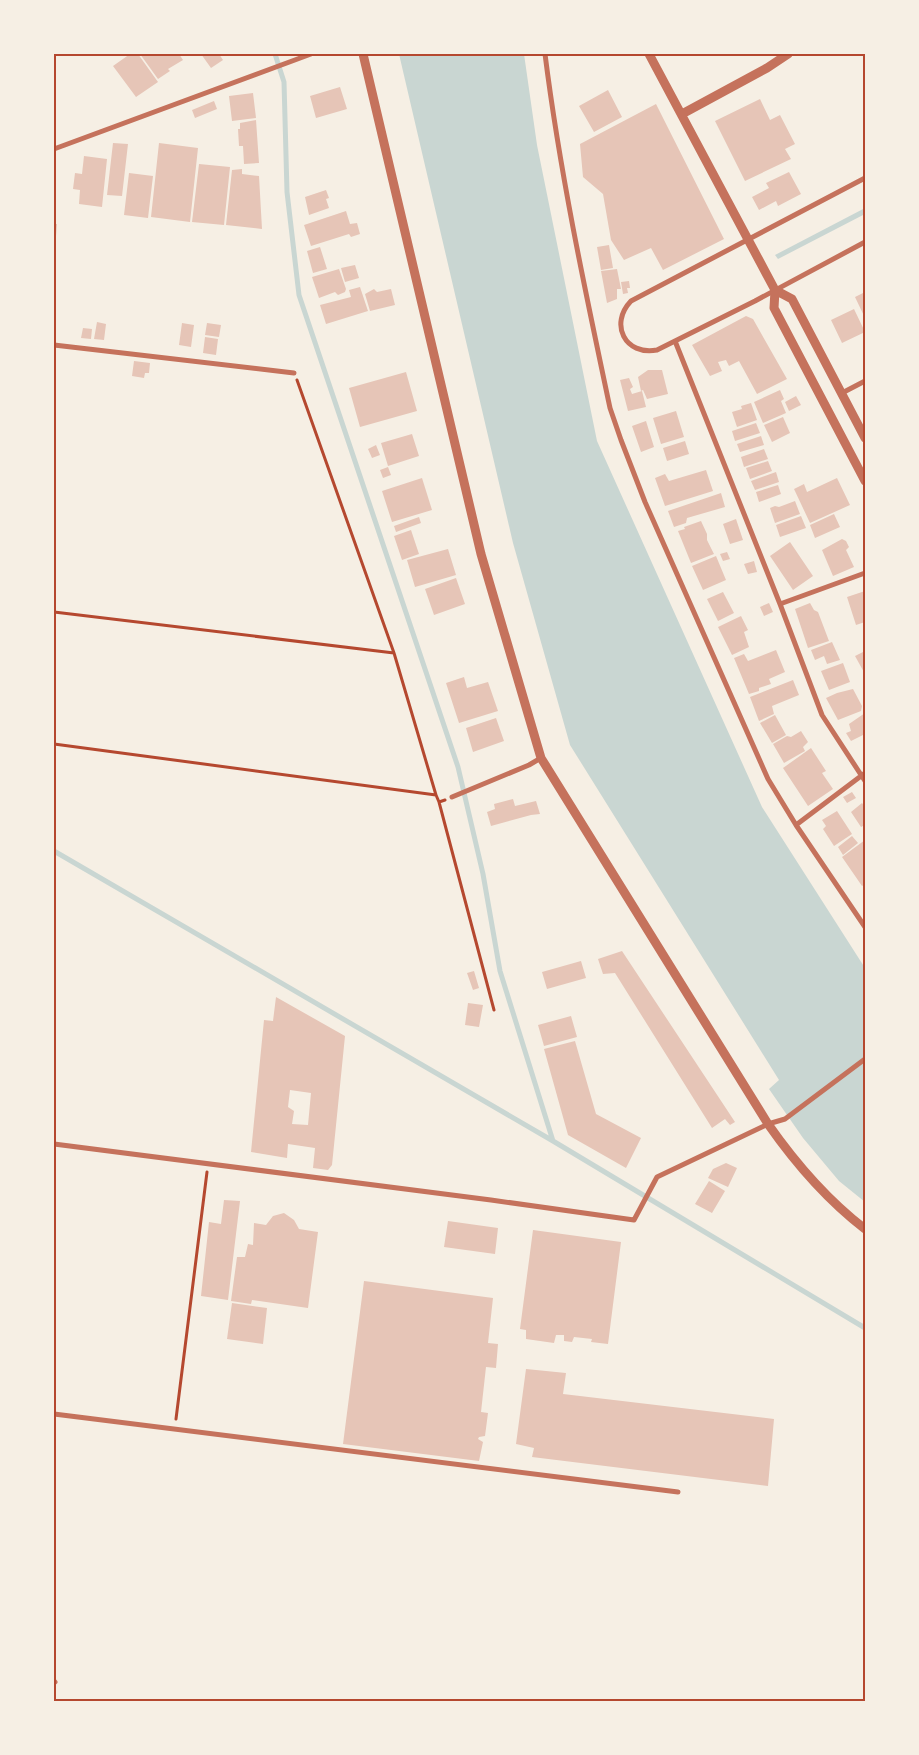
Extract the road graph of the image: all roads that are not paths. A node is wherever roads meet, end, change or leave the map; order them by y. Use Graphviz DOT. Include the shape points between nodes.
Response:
graph roads {
  1 [pos="312,54"];
  2 [pos="363,54"];
  3 [pos="545,54"];
  4 [pos="650,54"];
  5 [pos="788,54"];
  6 [pos="682,114"];
  7 [pos="54,149"];
  8 [pos="865,178"];
  9 [pos="748,240"];
  10 [pos="865,242"];
  11 [pos="775,290"];
  12 [pos="675,341"];
  13 [pos="54,345"];
  14 [pos="294,373"];
  15 [pos="865,380"];
  16 [pos="842,393"];
  17 [pos="865,438"];
  18 [pos="865,481"];
  19 [pos="865,573"];
  20 [pos="780,604"];
  21 [pos="541,758"];
  22 [pos="863,774"];
  23 [pos="865,781"];
  24 [pos="452,797"];
  25 [pos="796,825"];
  26 [pos="865,926"];
  27 [pos="865,1059"];
  28 [pos="768,1124"];
  29 [pos="54,1144"];
  30 [pos="865,1229"];
  31 [pos="54,1414"];
  32 [pos="678,1492"];
  1 -- 7 [label="street"];
  2 -- 21 [label="street" via="481,554"];
  3 -- 25 [label="street" via="568,205 610,408 676,574 768,779"];
  4 -- 6 [label="street"];
  5 -- 6 [label="street"];
  6 -- 9 [label="street"];
  8 -- 9 [label="street"];
  9 -- 11 [label="street"];
  9 -- 12 [label="street" via="631,301 624,308 620,324 622,334 637,349 657,350"];
  10 -- 11 [label="street"];
  11 -- 12 [label="street"];
  11 -- 16 [label="street" via="792,299"];
  11 -- 18 [label="street" via="774,308"];
  12 -- 20 [label="street"];
  13 -- 14 [label="street"];
  15 -- 16 [label="street"];
  16 -- 17 [label="street"];
  19 -- 20 [label="street"];
  20 -- 22 [label="street" via="822,715"];
  21 -- 24 [label="street"];
  21 -- 28 [label="street"];
  22 -- 23 [label="street"];
  22 -- 25 [label="street"];
  25 -- 26 [label="street"];
  27 -- 28 [label="street" via="785,1119"];
  28 -- 29 [label="street" via="657,1177 634,1220"];
  28 -- 30 [label="street" via="806,1174 845,1214"];
  31 -- 32 [label="street"];
}
